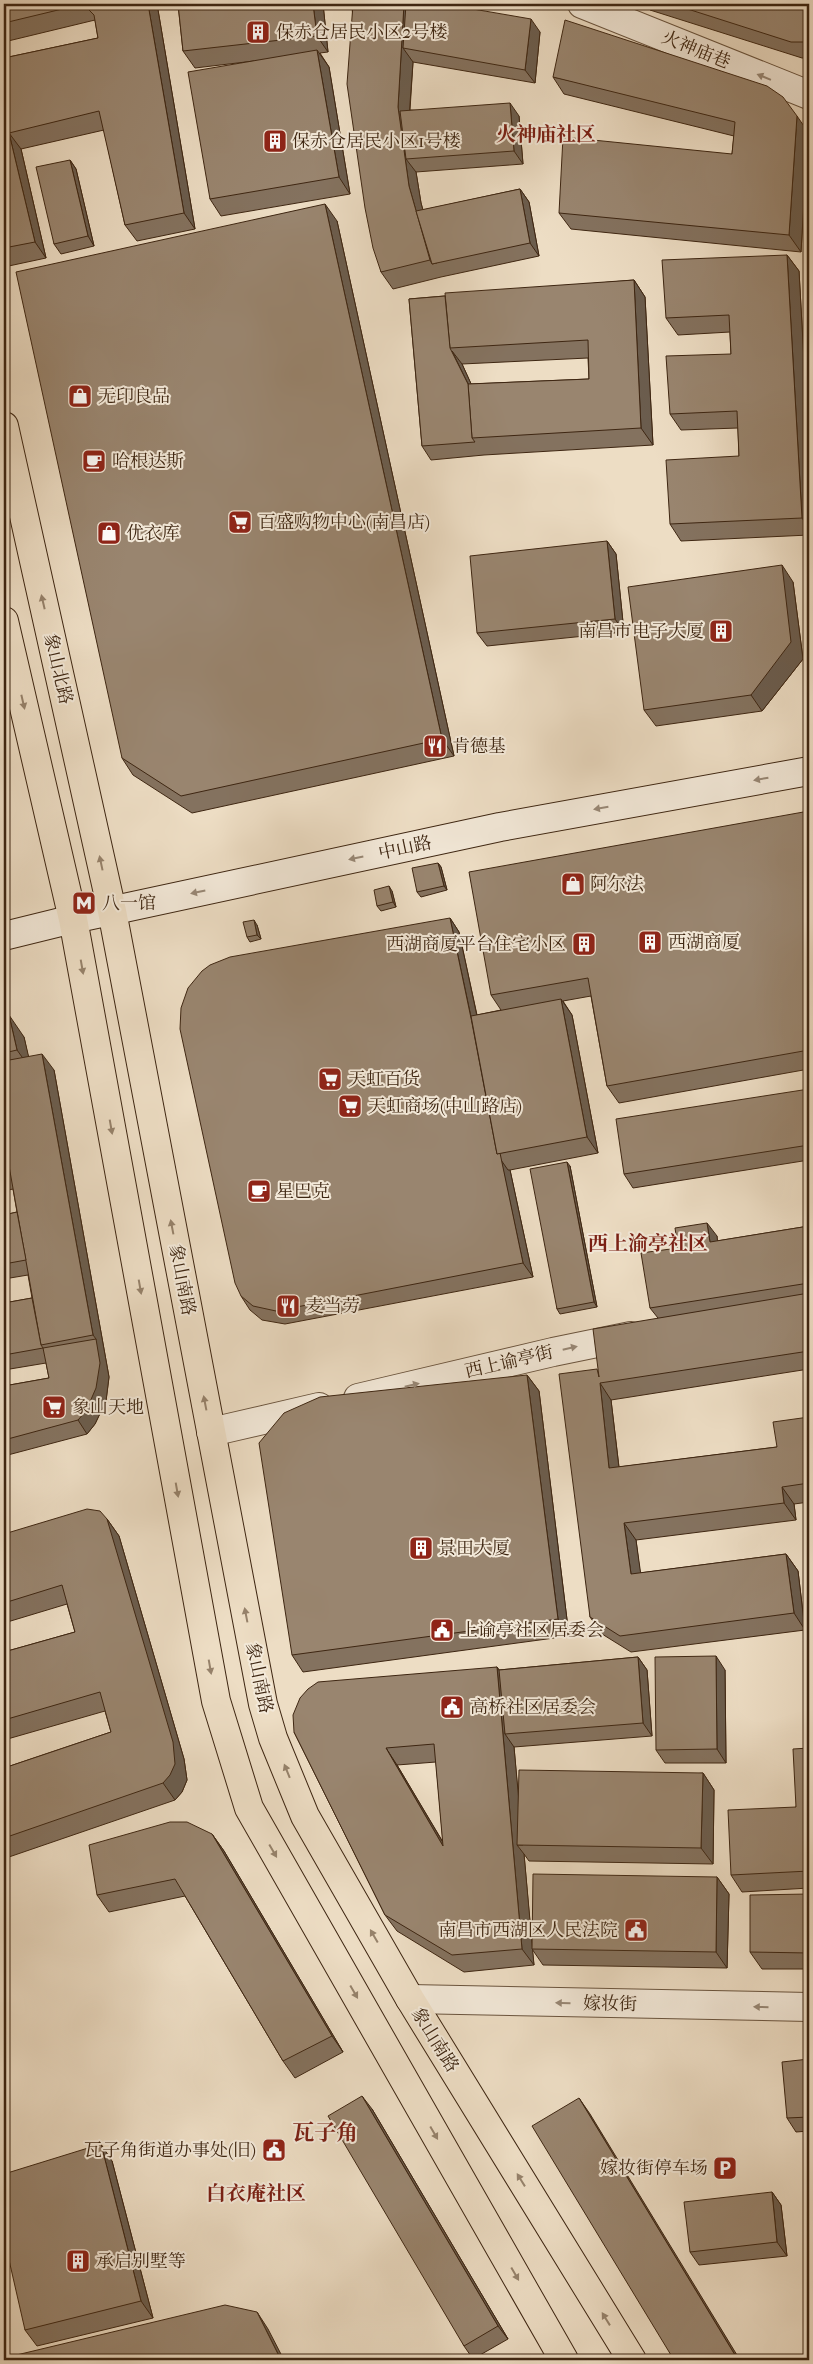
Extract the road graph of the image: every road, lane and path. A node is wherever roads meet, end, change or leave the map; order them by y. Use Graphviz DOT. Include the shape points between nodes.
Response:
graph roads {
  1 [pos="582,4"];
  2 [pos="809,95"];
  3 [pos="4,426"];
  4 [pos="4,620"];
  5 [pos="809,771"];
  6 [pos="112,911"];
  7 [pos="73,919"];
  8 [pos="4,936"];
  9 [pos="658,1332"];
  10 [pos="211,1432"];
  11 [pos="410,1999"];
  12 [pos="809,2007"];
  13 [pos="564,2360"];
  14 [pos="632,2360"];
  2 -- 1 [label="street, 火神庙巷, one-way"];
  6 -- 3 [label="main road, 象山北路, one-way"];
  4 -- 7 [label="main road, one-way"];
  5 -- 6 [label="street, 中山路, one-way" via="500,827"];
  6 -- 7 [label="street, 中山路"];
  10 -- 6 [label="main road, 象山南路, one-way"];
  7 -- 8 [label="street, 中山路"];
  7 -- 13 [label="main road, one-way" via="216,1701 249,1808"];
  10 -- 9 [label="street, 西上谕亭街, one-way" via="563,1350"];
  11 -- 10 [label="main road, 象山南路, one-way" via="305,1816 273,1738 263,1704"];
  12 -- 11 [label="street, 嫁妆街, one-way"];
  14 -- 11 [label="main road, 象山南路, one-way"];
}
